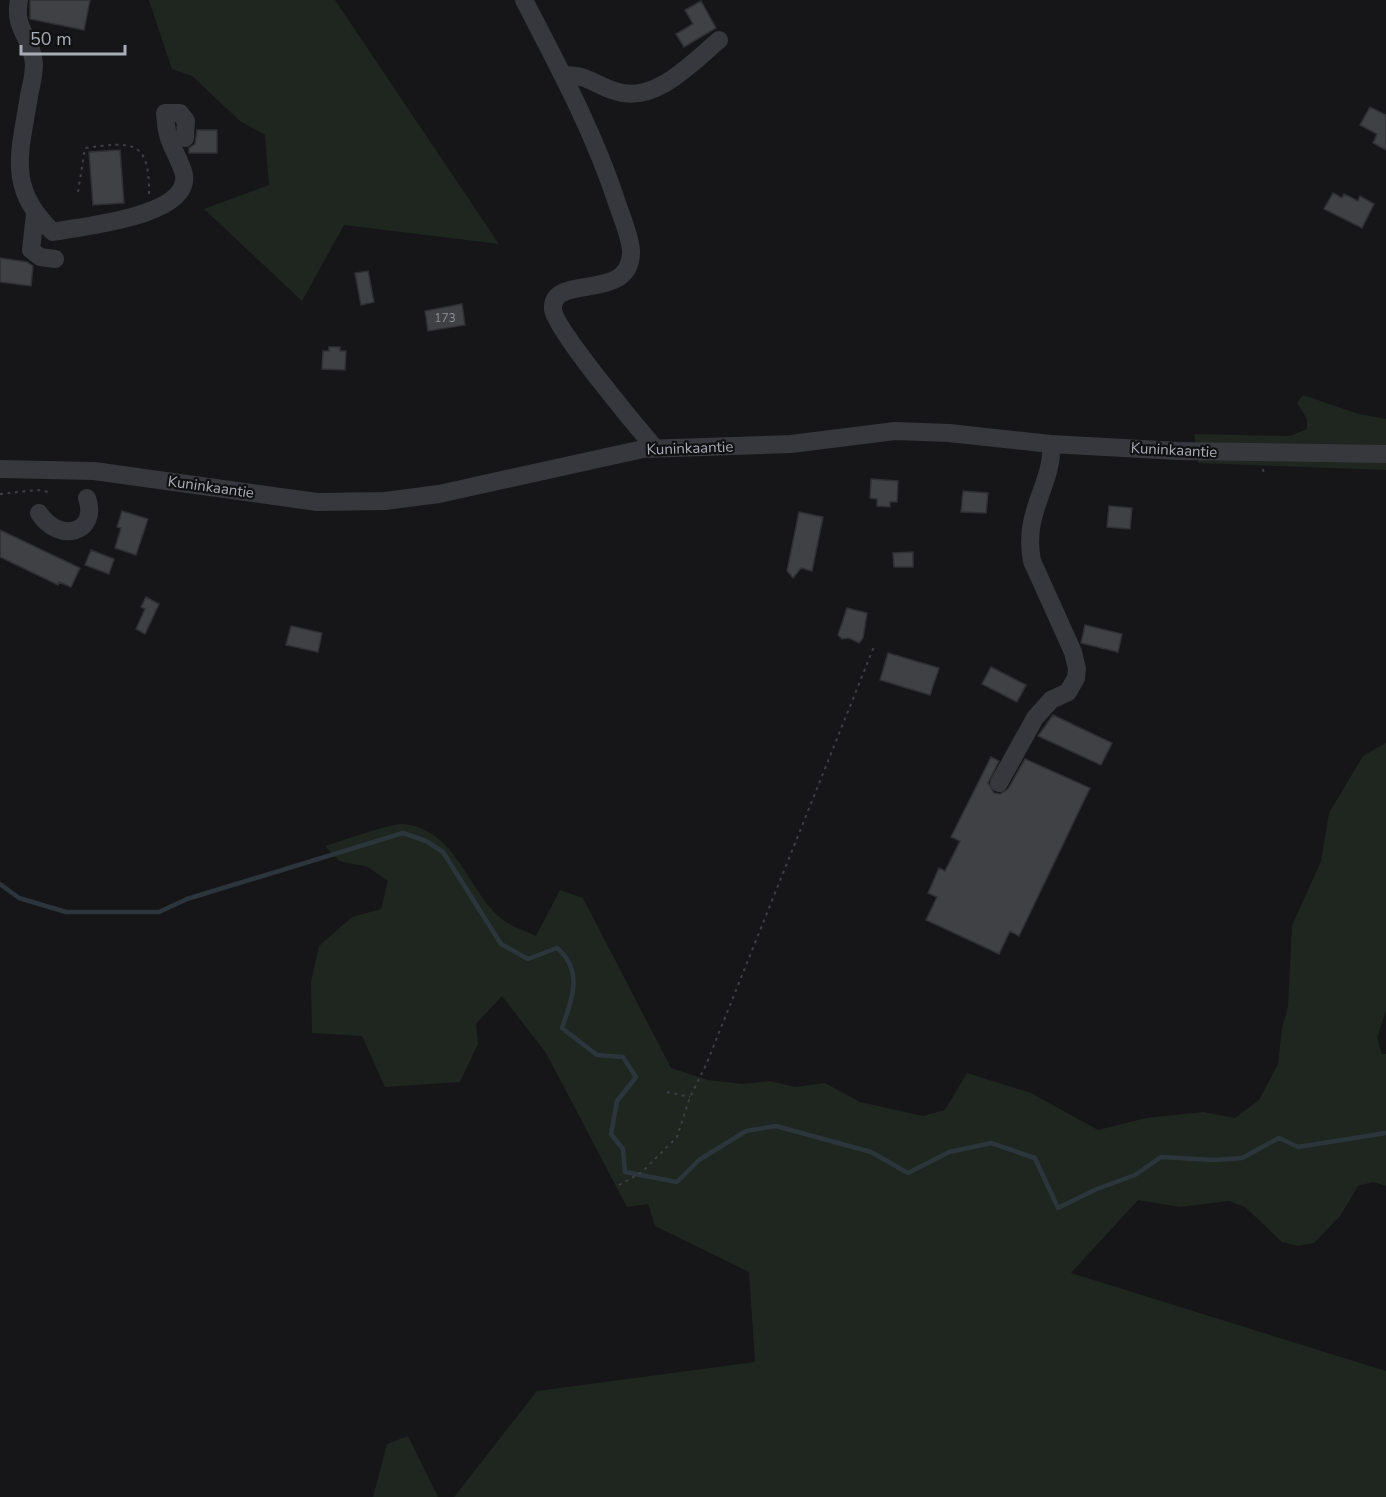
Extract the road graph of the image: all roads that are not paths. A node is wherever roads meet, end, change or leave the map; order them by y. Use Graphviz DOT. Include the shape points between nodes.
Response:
graph roads {
  1 [pos="524,0"];
  2 [pos="12,6"];
  3 [pos="719,40"];
  4 [pos="563,75"];
  5 [pos="185,138"];
  6 [pos="35,214"];
  7 [pos="55,259"];
  8 [pos="1051,444"];
  9 [pos="655,448"];
  10 [pos="1386,454"];
  11 [pos="0,469"];
  12 [pos="87,498"];
  13 [pos="39,513"];
  14 [pos="999,783"];
  1 -- 4 [label="street"];
  2 -- 6 [label="street" via="33,50 20,177 25,198"];
  3 -- 4 [label="street" via="678,75 653,90 632,95 616,92 582,75"];
  4 -- 9 [label="street" via="610,180 631,253 627,270 619,279 563,292 554,300 553,310 591,368"];
  5 -- 6 [label="street" via="186,122 180,113 165,113 168,138 184,175 183,187 168,203 148,212 53,232"];
  6 -- 7 [label="street" via="31,250 40,257"];
  8 -- 9 [label="street, Kuninkaantie" via="895,431 791,444"];
  8 -- 10 [label="street, Kuninkaantie" via="1242,454"];
  8 -- 14 [label="street" via="1052,456 1030,520 1029,545 1032,561 1074,652 1077,669 1068,692 1052,700 1035,718"];
  9 -- 11 [label="street, Kuninkaantie" via="439,494 349,503 94,471"];
  12 -- 13 [label="street" via="88,517 71,532 58,532"];
}
